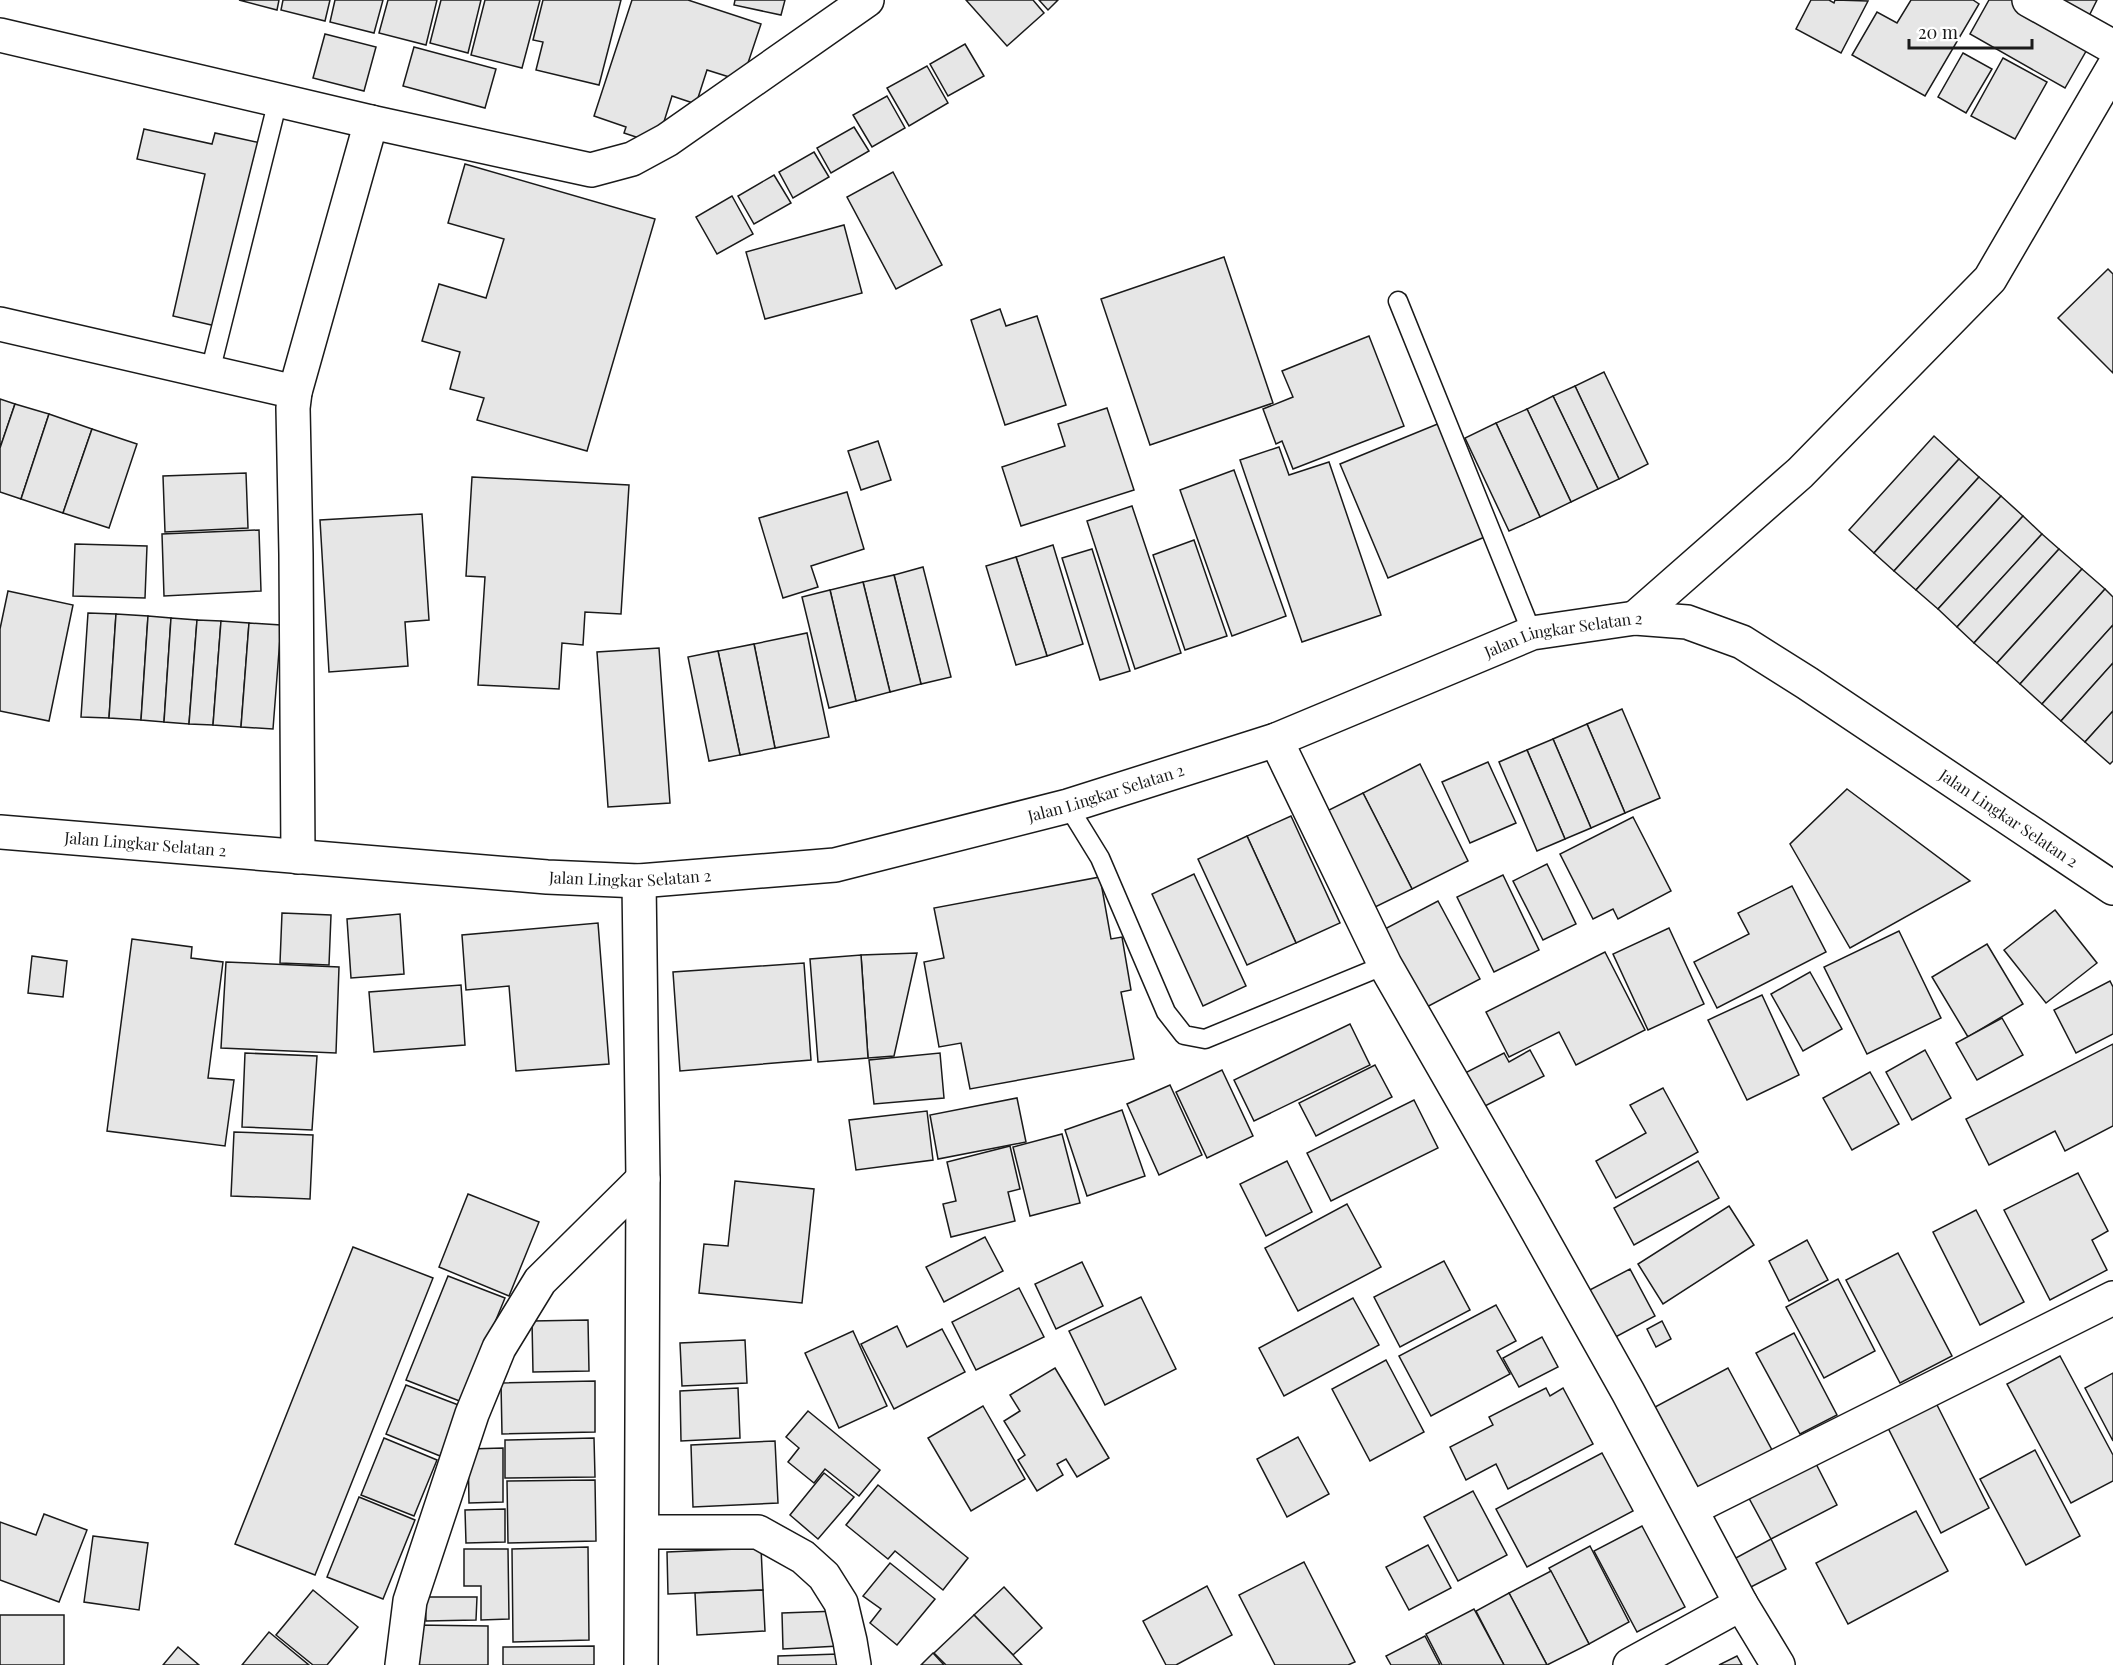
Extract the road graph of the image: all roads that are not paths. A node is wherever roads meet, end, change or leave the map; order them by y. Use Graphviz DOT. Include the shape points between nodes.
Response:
graph roads {
  1 [pos="867,0"];
  2 [pos="2029,0"];
  3 [pos="0,35"];
  4 [pos="2113,47"];
  5 [pos="2113,68"];
  6 [pos="278,100"];
  7 [pos="370,122"];
  8 [pos="1398,301"];
  9 [pos="0,324"];
  10 [pos="210,372"];
  11 [pos="295,392"];
  12 [pos="1635,618"];
  13 [pos="1532,633"];
  14 [pos="1276,740"];
  15 [pos="1068,806"];
  16 [pos="0,832"];
  17 [pos="298,857"];
  18 [pos="639,881"];
  19 [pos="2113,888"];
  20 [pos="1385,965"];
  21 [pos="643,1179"];
  22 [pos="2113,1299"];
  23 [pos="1690,1509"];
  24 [pos="642,1532"];
  25 [pos="1741,1604"];
  26 [pos="402,1665"];
  27 [pos="641,1665"];
  28 [pos="854,1665"];
  29 [pos="1630,1665"];
  30 [pos="1778,1665"];
  1 -- 7 [label="main road" via="667,140 632,159 591,170"];
  2 -- 4 [label="main road"];
  3 -- 6 [label="main road"];
  5 -- 12 [label="main road" via="1990,279 1800,473"];
  6 -- 7 [label="main road"];
  6 -- 10 [label="lane"];
  7 -- 11 [label="main road"];
  8 -- 13 [label="lane"];
  9 -- 10 [label="main road"];
  10 -- 11 [label="main road"];
  11 -- 17 [label="main road"];
  12 -- 13 [label="main road, Jalan Lingkar Selatan 2"];
  12 -- 19 [label="main road, Jalan Lingkar Selatan 2" via="1687,622 1742,642"];
  13 -- 14 [label="main road, Jalan Lingkar Selatan 2"];
  14 -- 15 [label="main road, Jalan Lingkar Selatan 2"];
  14 -- 20 [label="main road"];
  15 -- 18 [label="main road, Jalan Lingkar Selatan 2" via="835,865"];
  15 -- 20 [label="lane" via="1100,858 1166,1012 1184,1035 1205,1039"];
  16 -- 17 [label="main road, Jalan Lingkar Selatan 2"];
  17 -- 18 [label="main road, Jalan Lingkar Selatan 2"];
  18 -- 21 [label="main road"];
  20 -- 23 [label="main road" via="1523,1205"];
  21 -- 24 [label="main road"];
  21 -- 26 [label="main road" via="540,1281 499,1348 472,1414 410,1601"];
  22 -- 23 [label="main road"];
  23 -- 25 [label="main road"];
  24 -- 27 [label="main road"];
  24 -- 28 [label="main road" via="758,1532 803,1557 824,1576 841,1603"];
  25 -- 29 [label="main road"];
  25 -- 30 [label="main road"];
}
